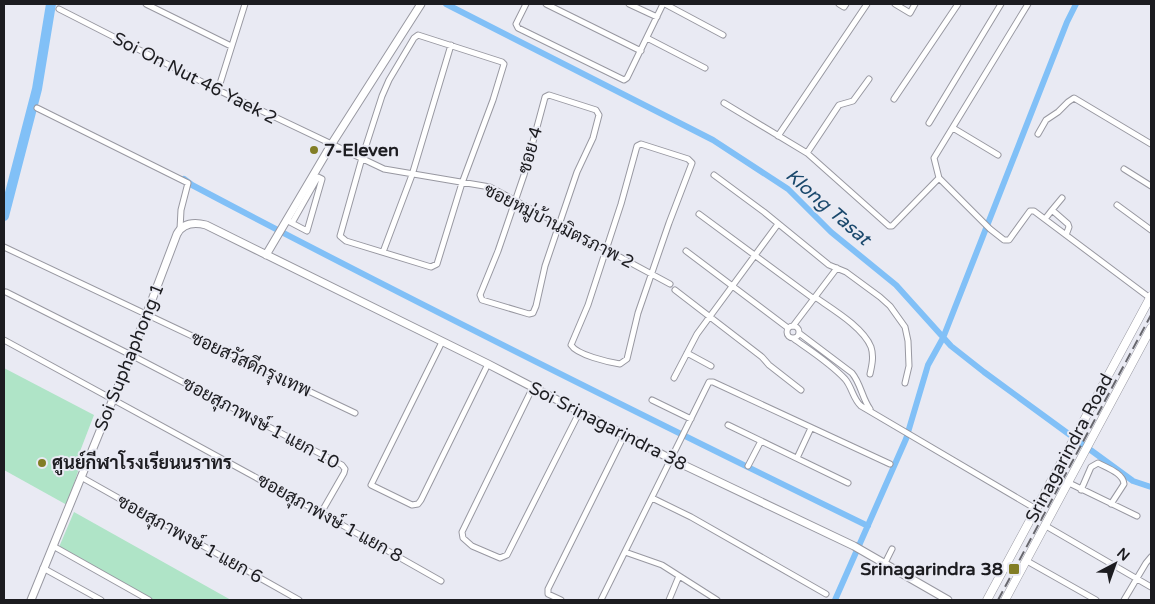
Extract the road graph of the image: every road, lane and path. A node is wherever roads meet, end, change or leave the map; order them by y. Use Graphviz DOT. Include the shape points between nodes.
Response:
graph roads {
  1 [pos="146,4"];
  2 [pos="245,4"];
  3 [pos="421,4"];
  4 [pos="526,4"];
  5 [pos="546,4"];
  6 [pos="629,4"];
  7 [pos="664,4"];
  8 [pos="839,4"];
  9 [pos="846,4"];
  10 [pos="867,4"];
  11 [pos="895,4"];
  12 [pos="915,4"];
  13 [pos="958,4"];
  14 [pos="1001,4"];
  15 [pos="1028,4"];
  16 [pos="59,9"];
  17 [pos="657,18"];
  18 [pos="723,35"];
  19 [pos="648,38"];
  20 [pos="451,45"];
  21 [pos="231,46"];
  22 [pos="641,51"];
  23 [pos="705,68"];
  24 [pos="869,79"];
  25 [pos="218,90"];
  26 [pos="894,99"];
  27 [pos="724,103"];
  28 [pos="37,108"];
  29 [pos="929,123"];
  30 [pos="953,128"];
  31 [pos="1038,134"];
  32 [pos="778,136"];
  33 [pos="1151,144"];
  34 [pos="332,145"];
  35 [pos="807,153"];
  36 [pos="998,155"];
  37 [pos="362,158"];
  38 [pos="1124,169"];
  39 [pos="412,175"];
  40 [pos="714,175"];
  41 [pos="939,178"];
  42 [pos="462,183"];
  43 [pos="1151,186"];
  44 [pos="1062,198"];
  45 [pos="515,200"];
  46 [pos="1117,206"];
  47 [pos="1052,210"];
  48 [pos="699,214"];
  49 [pos="1045,219"];
  50 [pos="287,222"];
  51 [pos="560,223"];
  52 [pos="778,224"];
  53 [pos="180,229"];
  54 [pos="1151,230"];
  55 [pos="1066,234"];
  56 [pos="4,247"];
  57 [pos="606,249"];
  58 [pos="686,251"];
  59 [pos="383,252"];
  60 [pos="266,255"];
  61 [pos="755,255"];
  62 [pos="837,268"];
  63 [pos="652,274"];
  64 [pos="670,284"];
  65 [pos="732,286"];
  66 [pos="675,290"];
  67 [pos="6,292"];
  68 [pos="1151,297"];
  69 [pos="814,298"];
  70 [pos="147,315"];
  71 [pos="710,317"];
  72 [pos="791,327"];
  73 [pos="1151,328"];
  74 [pos="799,333"];
  75 [pos="794,338"];
  76 [pos="4,340"];
  77 [pos="442,342"];
  78 [pos="687,353"];
  79 [pos="131,355"];
  80 [pos="488,364"];
  81 [pos="711,366"];
  82 [pos="870,374"];
  83 [pos="674,378"];
  84 [pos="905,383"];
  85 [pos="533,387"];
  86 [pos="802,390"];
  87 [pos="113,398"];
  88 [pos="652,400"];
  89 [pos="870,410"];
  90 [pos="580,411"];
  91 [pos="356,413"];
  92 [pos="691,419"];
  93 [pos="728,425"];
  94 [pos="811,428"];
  95 [pos="625,434"];
  96 [pos="761,441"];
  97 [pos="797,458"];
  98 [pos="671,459"];
  99 [pos="890,464"];
  100 [pos="748,466"];
  101 [pos="81,477"];
  102 [pos="848,483"];
  103 [pos="1069,483"];
  104 [pos="1081,490"];
  105 [pos="652,498"];
  106 [pos="1111,504"];
  107 [pos="1036,510"];
  108 [pos="321,512"];
  109 [pos="1137,516"];
  110 [pos="1046,526"];
  111 [pos="53,546"];
  112 [pos="892,549"];
  113 [pos="626,552"];
  114 [pos="1151,558"];
  115 [pos="1027,560"];
  116 [pos="885,563"];
  117 [pos="44,568"];
  118 [pos="679,576"];
  119 [pos="1137,578"];
  120 [pos="441,581"];
  121 [pos="1151,587"];
  122 [pos="826,594"];
  123 [pos="31,600"];
  124 [pos="101,600"];
  125 [pos="148,600"];
  126 [pos="299,600"];
  127 [pos="561,600"];
  128 [pos="601,600"];
  129 [pos="669,600"];
  130 [pos="717,600"];
  131 [pos="948,600"];
  132 [pos="987,600"];
  133 [pos="1005,600"];
  134 [pos="1096,600"];
  135 [pos="1124,600"];
  1 -- 21 [label="street"];
  2 -- 21 [label="street"];
  3 -- 34 [label="street"];
  4 -- 22 [label="street" via="516,24 518,28 621,80 627,78"];
  5 -- 22 [label="street"];
  6 -- 17 [label="street"];
  7 -- 17 [label="street"];
  7 -- 18 [label="street"];
  8 -- 9 [label="street" via="844,7"];
  10 -- 32 [label="street"];
  11 -- 12 [label="street" via="910,13"];
  13 -- 26 [label="street"];
  14 -- 29 [label="street"];
  15 -- 30 [label="street"];
  16 -- 25 [label="street, Soi On Nut 46 Yaek 2"];
  17 -- 19 [label="street"];
  19 -- 22 [label="street"];
  19 -- 23 [label="street"];
  20 -- 37 [label="street" via="418,34 414,38 382,96"];
  20 -- 39 [label="street"];
  20 -- 42 [label="street" via="504,64"];
  21 -- 25 [label="street"];
  24 -- 35 [label="street" via="853,101 839,105"];
  25 -- 34 [label="street, Soi On Nut 46 Yaek 2"];
  27 -- 32 [label="street"];
  28 -- 53 [label="street" via="188,183"];
  30 -- 36 [label="street"];
  30 -- 41 [label="street" via="934,158"];
  31 -- 33 [label="street" via="1046,120 1074,98"];
  32 -- 35 [label="street"];
  34 -- 37 [label="street, ซอยหมู่บ้านมิตรภาพ 2"];
  34 -- 50 [label="street"];
  35 -- 41 [label="street" via="889,226"];
  37 -- 39 [label="street, ซอยหมู่บ้านมิตรภาพ 2" via="384,169"];
  37 -- 59 [label="street" via="340,236 346,241"];
  38 -- 43 [label="street"];
  39 -- 42 [label="street, ซอยหมู่บ้านมิตรภาพ 2"];
  39 -- 59 [label="street"];
  40 -- 52 [label="street"];
  41 -- 49 [label="street" via="1006,241 1030,211"];
  42 -- 45 [label="street, ซอยหมู่บ้านมิตรภาพ 2" via="484,185"];
  42 -- 59 [label="street" via="436,265 431,268"];
  44 -- 47 [label="street"];
  45 -- 51 [label="street, ซอยหมู่บ้านมิตรภาพ 2"];
  45 -- 51 [label="street, ซอย 4" via="496,257 480,292 482,300 529,314 533,312"];
  45 -- 51 [label="street, ซอย 4" via="547,96 596,110 599,115 593,138 577,172"];
  46 -- 54 [label="street"];
  47 -- 49 [label="street"];
  47 -- 55 [label="street" via="1068,224"];
  48 -- 61 [label="street"];
  49 -- 55 [label="street"];
  50 -- 50 [label="street" via="307,231 322,179 318,177"];
  50 -- 60 [label="street"];
  51 -- 57 [label="street, ซอยหมู่บ้านมิตรภาพ 2"];
  52 -- 61 [label="street"];
  52 -- 62 [label="street"];
  53 -- 60 [label="street" via="189,224 206,225"];
  53 -- 70 [label="street, Soi Suphaphong 1"];
  55 -- 68 [label="street"];
  56 -- 70 [label="street, ซอยสวัสดีกรุงเทพ"];
  57 -- 63 [label="street, ซอยหมู่บ้านมิตรภาพ 2"];
  57 -- 63 [label="street" via="572,341 575,350 617,363 625,361"];
  57 -- 63 [label="street" via="636,146 643,144 688,159 691,165"];
  58 -- 65 [label="street"];
  60 -- 77 [label="street, Soi Srinagarindra 38"];
  61 -- 65 [label="street"];
  61 -- 69 [label="street"];
  62 -- 69 [label="street"];
  62 -- 84 [label="street" via="880,297 905,327 910,355"];
  63 -- 64 [label="street, ซอยหมู่บ้านมิตรภาพ 2"];
  65 -- 71 [label="street"];
  65 -- 72 [label="street"];
  66 -- 71 [label="street"];
  67 -- 79 [label="street, ซอยสุภาพงษ์ 1 แยก 10"];
  68 -- 107 [label="main road, Srinagarindra Road"];
  69 -- 72 [label="street"];
  69 -- 82 [label="street" via="862,333 873,357"];
  70 -- 79 [label="street, Soi Suphaphong 1"];
  70 -- 91 [label="street, ซอยสวัสดีกรุงเทพ"];
  71 -- 78 [label="street"];
  71 -- 86 [label="street"];
  72 -- 74 [label="street" via="797,328"];
  72 -- 75 [label="street" via="788,336"];
  73 -- 103 [label="main road, Srinagarindra Road"];
  74 -- 75 [label="street"];
  74 -- 89 [label="street" via="852,373"];
  75 -- 89 [label="street" via="844,377 858,403"];
  76 -- 87 [label="street, ซอยสุภาพงษ์ 1 แยก 8"];
  77 -- 80 [label="street, Soi Srinagarindra 38"];
  77 -- 80 [label="street" via="371,485 412,505 418,504"];
  78 -- 81 [label="street"];
  78 -- 83 [label="street"];
  79 -- 87 [label="street, Soi Suphaphong 1"];
  79 -- 108 [label="street, ซอยสุภาพงษ์ 1 แยก 10" via="342,465 344,474"];
  80 -- 85 [label="street, Soi Srinagarindra 38"];
  85 -- 90 [label="street, Soi Srinagarindra 38"];
  85 -- 90 [label="street" via="462,532 466,541 482,550 500,558 507,555"];
  87 -- 101 [label="street, Soi Suphaphong 1"];
  87 -- 108 [label="street, ซอยสุภาพงษ์ 1 แยก 8"];
  88 -- 92 [label="street"];
  89 -- 107 [label="street"];
  90 -- 95 [label="street, Soi Srinagarindra 38"];
  92 -- 94 [label="street" via="711,381"];
  92 -- 98 [label="street"];
  93 -- 96 [label="street"];
  94 -- 97 [label="street"];
  94 -- 99 [label="street"];
  95 -- 98 [label="street, Soi Srinagarindra 38"];
  95 -- 127 [label="street" via="548,589 548,594"];
  96 -- 97 [label="street"];
  96 -- 100 [label="street"];
  97 -- 102 [label="street"];
  98 -- 105 [label="street"];
  98 -- 116 [label="street, Soi Srinagarindra 38"];
  101 -- 111 [label="street, Soi Suphaphong 1"];
  101 -- 126 [label="street, ซอยสุภาพงษ์ 1 แยก 6"];
  103 -- 104 [label="street"];
  103 -- 110 [label="main road, Srinagarindra Road"];
  104 -- 106 [label="street"];
  104 -- 106 [label="street" via="1091,467 1098,463 1124,480"];
  105 -- 113 [label="street"];
  105 -- 122 [label="street"];
  106 -- 109 [label="street"];
  107 -- 132 [label="main road, Srinagarindra Road"];
  108 -- 120 [label="street, ซอยสุภาพงษ์ 1 แยก 8"];
  110 -- 115 [label="main road, Srinagarindra Road"];
  110 -- 119 [label="street"];
  111 -- 117 [label="street, Soi Suphaphong 1"];
  111 -- 125 [label="street"];
  112 -- 116 [label="street"];
  113 -- 118 [label="street" via="656,562"];
  113 -- 128 [label="street"];
  114 -- 119 [label="street"];
  115 -- 133 [label="main road, Srinagarindra Road"];
  115 -- 134 [label="street"];
  116 -- 131 [label="street, Soi Srinagarindra 38"];
  117 -- 123 [label="street, Soi Suphaphong 1"];
  117 -- 124 [label="street"];
  118 -- 129 [label="street"];
  118 -- 130 [label="street"];
  119 -- 121 [label="street"];
  119 -- 135 [label="street"];
}
